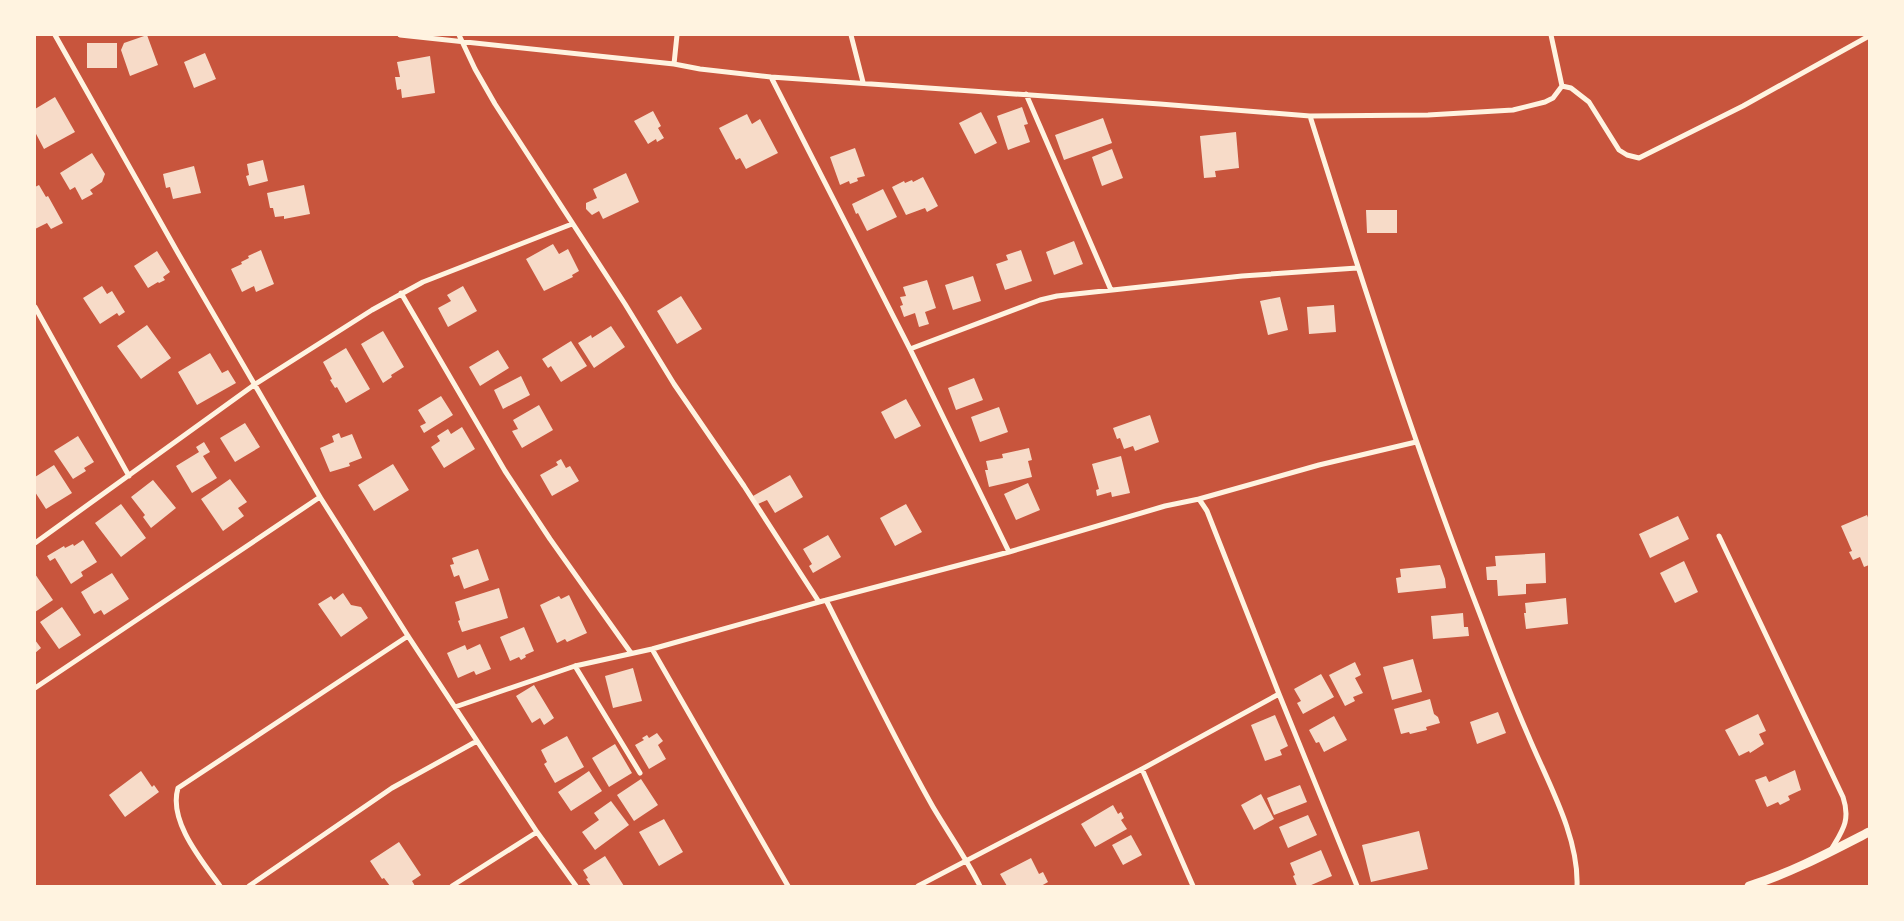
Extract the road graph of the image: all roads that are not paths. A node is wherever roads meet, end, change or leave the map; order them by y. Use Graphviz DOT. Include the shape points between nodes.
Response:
graph roads {
  1 [pos="55,35"];
  2 [pos="400,35"];
  3 [pos="677,35"];
  4 [pos="851,35"];
  5 [pos="1551,35"];
  6 [pos="1869,36"];
  7 [pos="460,38"];
  8 [pos="674,64"];
  9 [pos="771,77"];
  10 [pos="863,82"];
  11 [pos="1562,86"];
  12 [pos="1026,94"];
  13 [pos="1310,116"];
  14 [pos="572,224"];
  15 [pos="1357,268"];
  16 [pos="1111,290"];
  17 [pos="401,293"];
  18 [pos="35,307"];
  19 [pos="910,349"];
  20 [pos="254,385"];
  21 [pos="1416,442"];
  22 [pos="129,476"];
  23 [pos="320,498"];
  24 [pos="1199,499"];
  25 [pos="1719,536"];
  26 [pos="35,543"];
  27 [pos="1009,552"];
  28 [pos="826,600"];
  29 [pos="818,602"];
  30 [pos="408,636"];
  31 [pos="652,648"];
  32 [pos="631,653"];
  33 [pos="575,666"];
  34 [pos="35,688"];
  35 [pos="1278,694"];
  36 [pos="455,707"];
  37 [pos="477,741"];
  38 [pos="1142,769"];
  39 [pos="640,773"];
  40 [pos="537,832"];
  41 [pos="1869,832"];
  42 [pos="1829,853"];
  43 [pos="967,860"];
  44 [pos="220,886"];
  45 [pos="249,886"];
  46 [pos="453,886"];
  47 [pos="576,886"];
  48 [pos="788,886"];
  49 [pos="918,886"];
  50 [pos="980,886"];
  51 [pos="1194,886"];
  52 [pos="1357,886"];
  53 [pos="1577,886"];
  54 [pos="1749,886"];
  1 -- 20 [label="street"];
  2 -- 7 [label="street"];
  3 -- 8 [label="street"];
  4 -- 10 [label="street"];
  5 -- 11 [label="street"];
  6 -- 11 [label="street" via="1743,106 1639,158 1619,150 1589,102 1571,88"];
  7 -- 8 [label="street"];
  7 -- 14 [label="street" via="495,104"];
  8 -- 9 [label="street"];
  9 -- 10 [label="street"];
  9 -- 19 [label="street"];
  10 -- 12 [label="street"];
  11 -- 13 [label="street" via="1553,98 1545,102 1513,110"];
  12 -- 13 [label="street"];
  12 -- 16 [label="street"];
  13 -- 15 [label="street"];
  14 -- 17 [label="street"];
  14 -- 29 [label="street"];
  15 -- 16 [label="street"];
  15 -- 21 [label="street"];
  16 -- 19 [label="street" via="1040,300"];
  17 -- 20 [label="street"];
  17 -- 32 [label="street" via="505,471"];
  18 -- 22 [label="street"];
  19 -- 27 [label="street"];
  20 -- 22 [label="street"];
  20 -- 23 [label="street"];
  21 -- 24 [label="street"];
  21 -- 53 [label="street" via="1520,717 1567,826 1577,869"];
  22 -- 26 [label="street"];
  23 -- 30 [label="street"];
  23 -- 34 [label="street"];
  24 -- 27 [label="street"];
  24 -- 35 [label="street" via="1207,510"];
  25 -- 42 [label="street" via="1848,810 1846,824"];
  27 -- 28 [label="street"];
  28 -- 29 [label="street"];
  28 -- 43 [label="street" via="929,799"];
  29 -- 31 [label="street"];
  30 -- 36 [label="street"];
  30 -- 44 [label="street" via="178,788 175,801 188,839"];
  31 -- 32 [label="street"];
  31 -- 48 [label="street"];
  32 -- 33 [label="street"];
  33 -- 36 [label="street"];
  33 -- 39 [label="street"];
  35 -- 38 [label="street"];
  35 -- 52 [label="street"];
  36 -- 37 [label="street"];
  37 -- 40 [label="street"];
  37 -- 45 [label="street" via="392,788"];
  38 -- 43 [label="street"];
  38 -- 51 [label="street"];
  40 -- 46 [label="street"];
  40 -- 47 [label="street"];
  41 -- 42 [label="street"];
  42 -- 54 [label="street"];
  43 -- 49 [label="street"];
  43 -- 50 [label="street"];
}
